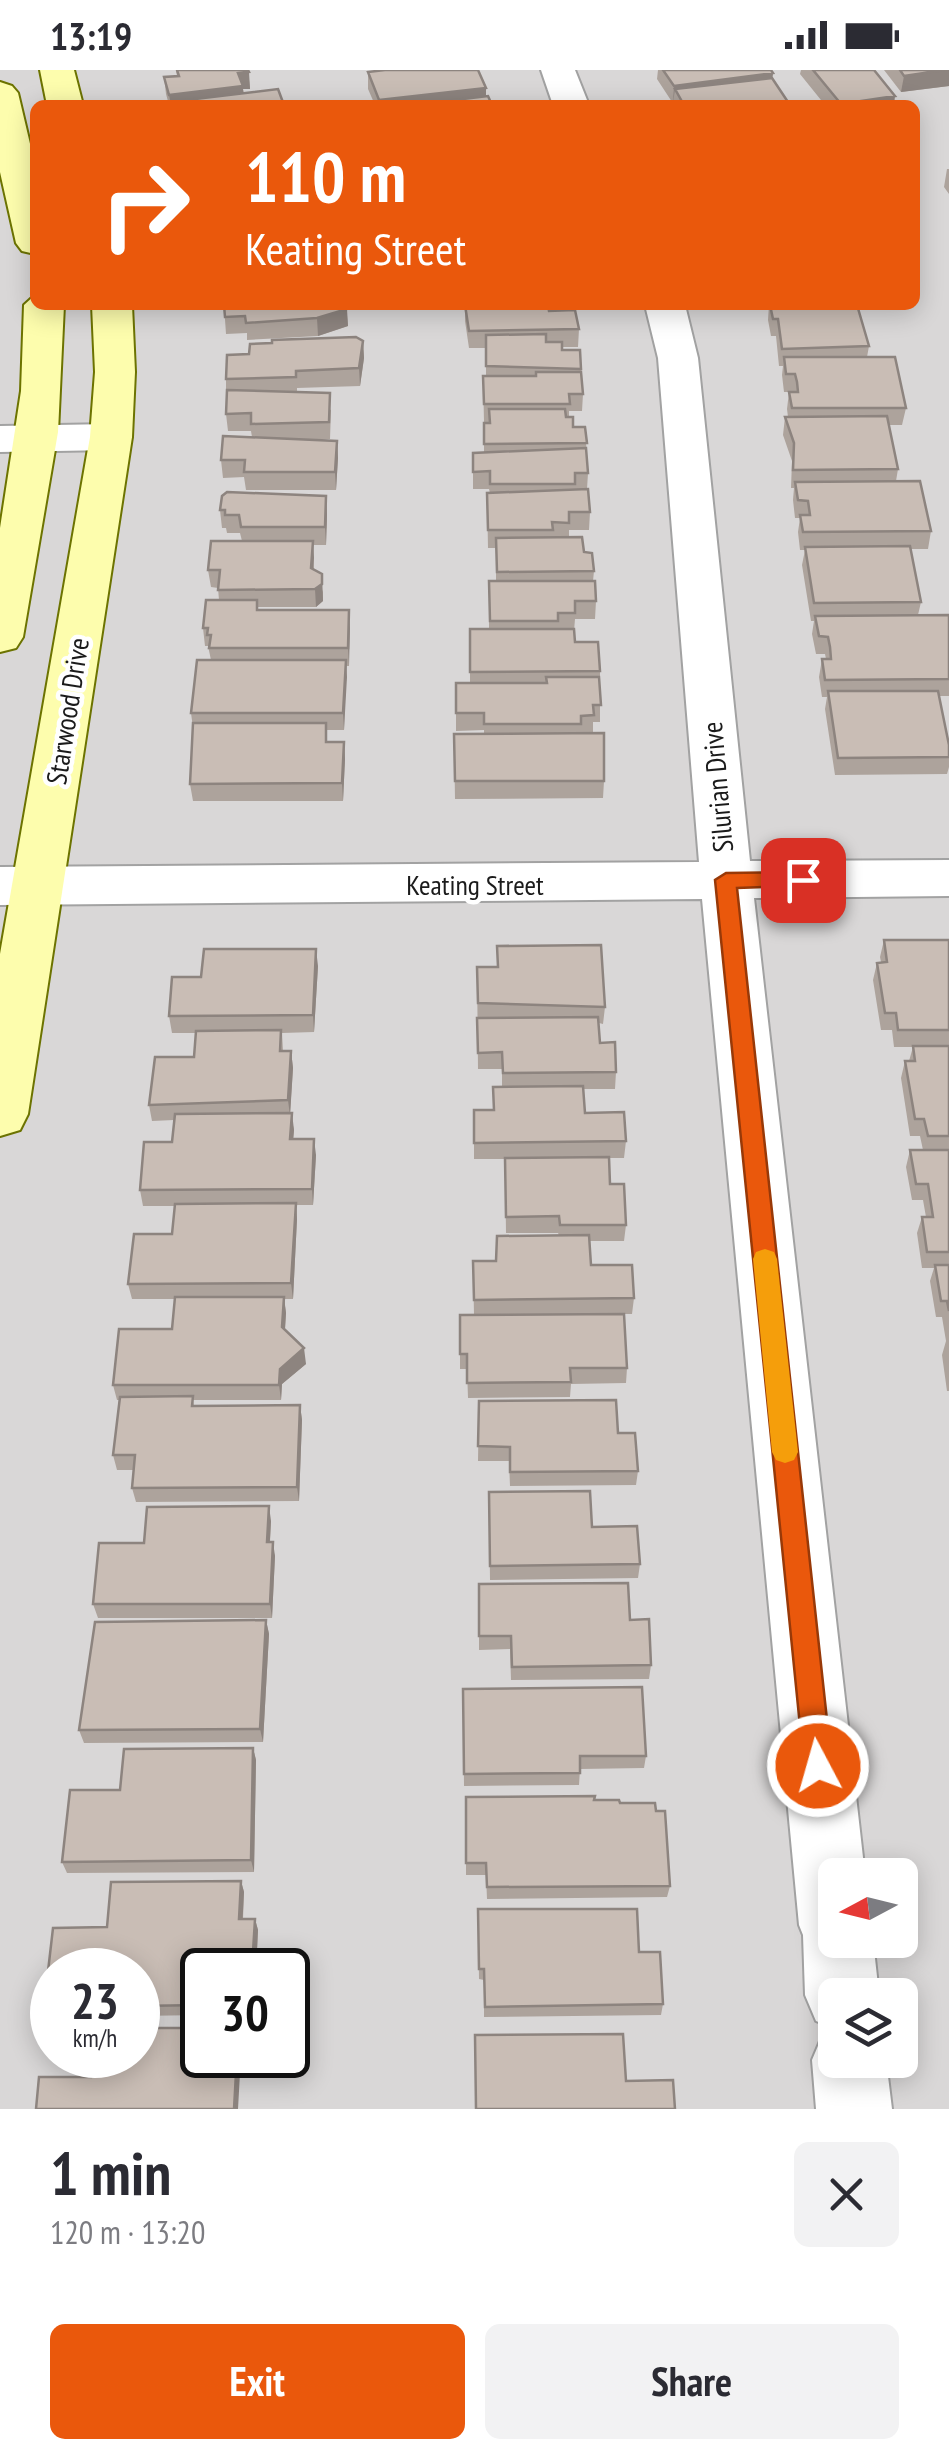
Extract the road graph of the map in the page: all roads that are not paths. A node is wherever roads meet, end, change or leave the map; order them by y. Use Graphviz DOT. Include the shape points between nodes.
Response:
graph roads {
  1 [pos="57,70"];
  2 [pos="558,70"];
  3 [pos="0,93"];
  4 [pos="63,100"];
  5 [pos="569,100"];
  6 [pos="30,222"];
  7 [pos="44,310"];
  8 [pos="112,310"];
  9 [pos="665,310"];
  10 [pos="111,437"];
  11 [pos="20,439"];
  12 [pos="0,638"];
  13 [pos="949,878"];
  14 [pos="726,880"];
  15 [pos="19,886"];
  16 [pos="0,1114"];
  17 [pos="828,1858"];
  18 [pos="851,2078"];
  19 [pos="854,2109"];
  1 -- 4 [label="street"];
  2 -- 5 [label="street"];
  3 -- 6 [label="street"];
  7 -- 11 [label="street" via="46,370"];
  8 -- 10 [label="street, Starwood Drive"];
  9 -- 14 [label="street, Silurian Drive" via="678,358"];
  10 -- 11 [label="street"];
  10 -- 15 [label="street, Starwood Drive"];
  11 -- 12 [label="street"];
  13 -- 14 [label="street, Keating Street"];
  14 -- 15 [label="street, Keating Street"];
  14 -- 17 [label="street, Silurian Drive"];
  15 -- 16 [label="street, Starwood Drive"];
  18 -- 19 [label="street"];
}
